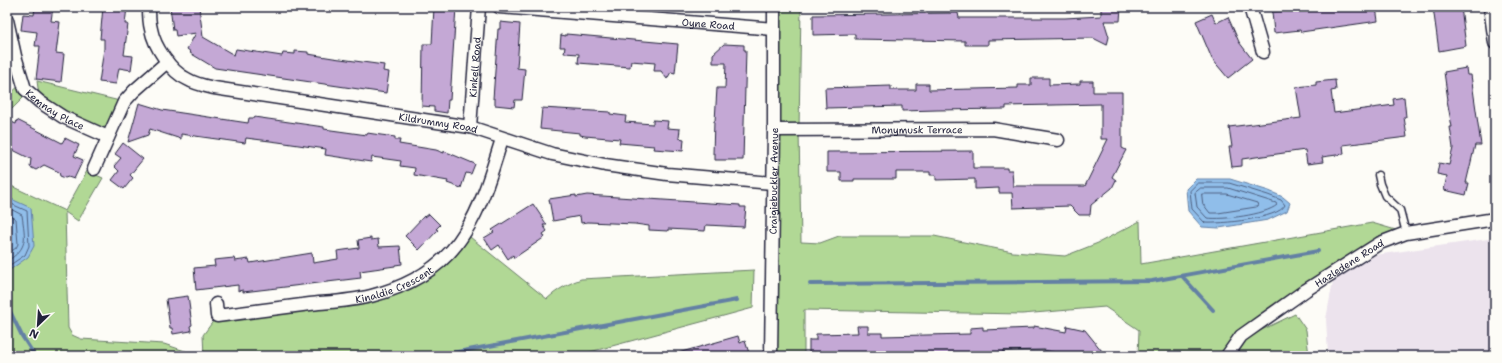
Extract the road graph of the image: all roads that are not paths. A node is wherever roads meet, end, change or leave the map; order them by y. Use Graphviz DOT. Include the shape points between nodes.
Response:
graph roads {
  1 [pos="149,7"];
  2 [pos="479,7"];
  3 [pos="500,7"];
  4 [pos="774,7"];
  5 [pos="1250,7"];
  6 [pos="1490,7"];
  7 [pos="7,20"];
  8 [pos="774,29"];
  9 [pos="1495,43"];
  10 [pos="1263,52"];
  11 [pos="168,62"];
  12 [pos="470,128"];
  13 [pos="774,130"];
  14 [pos="108,137"];
  15 [pos="502,139"];
  16 [pos="1058,140"];
  17 [pos="94,169"];
  18 [pos="1378,175"];
  19 [pos="773,183"];
  20 [pos="1495,218"];
  21 [pos="1406,233"];
  22 [pos="216,304"];
  23 [pos="771,356"];
  24 [pos="1226,356"];
  1 -- 11 [label="street, Kildrummy Road" via="151,30 157,46"];
  2 -- 12 [label="street, Kinkell Road"];
  3 -- 8 [label="street, Oyne Road"];
  4 -- 8 [label="street, Craigiebuckler Avenue"];
  5 -- 10 [label="street"];
  6 -- 9 [label="street"];
  7 -- 14 [label="street, Kemnay Place" via="25,89 62,117"];
  8 -- 13 [label="street, Craigiebuckler Avenue"];
  11 -- 12 [label="street, Kildrummy Road" via="186,79 214,88"];
  11 -- 14 [label="street" via="124,102"];
  12 -- 15 [label="street, Kildrummy Road"];
  13 -- 16 [label="street, Monymusk Terrace" via="994,129"];
  13 -- 19 [label="street, Craigiebuckler Avenue"];
  14 -- 17 [label="street"];
  15 -- 19 [label="street, Kildrummy Road" via="552,154 605,165 666,174"];
  15 -- 22 [label="street, Kinaldie Crescent" via="489,179 465,232 451,252 415,280 369,297 217,316"];
  18 -- 21 [label="lane" via="1385,196 1400,210"];
  19 -- 23 [label="street, Craigiebuckler Avenue"];
  20 -- 21 [label="street, Hazledene Road"];
  21 -- 24 [label="street, Hazledene Road" via="1380,243 1306,290 1241,336"];
}
